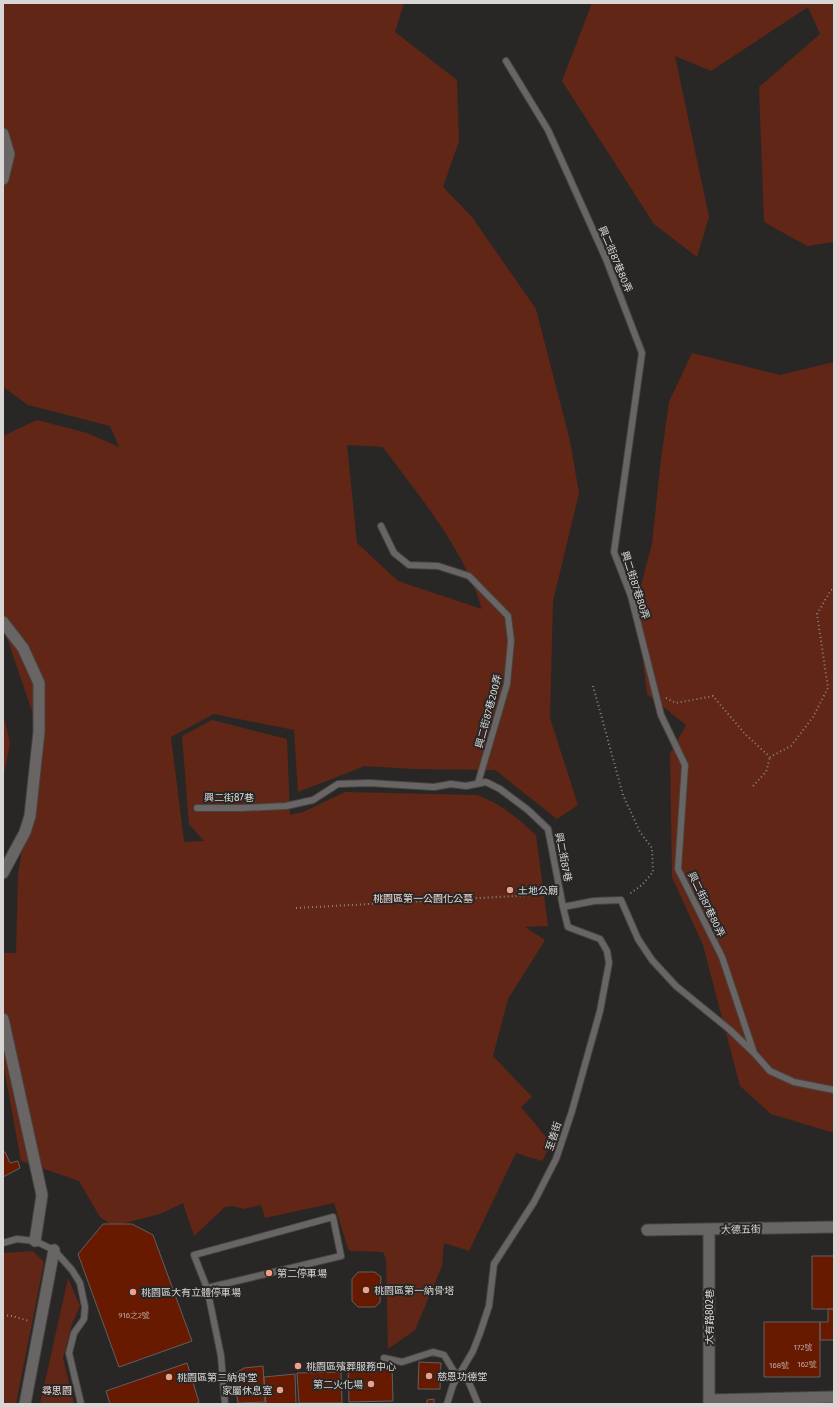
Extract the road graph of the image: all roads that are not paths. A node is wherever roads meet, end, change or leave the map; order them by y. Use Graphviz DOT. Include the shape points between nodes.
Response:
graph roads {
  1 [pos="506,61"];
  2 [pos="3,134"];
  3 [pos="3,179"];
  4 [pos="381,526"];
  5 [pos="3,622"];
  6 [pos="478,783"];
  7 [pos="197,808"];
  8 [pos="3,873"];
  9 [pos="563,907"];
  10 [pos="3,1019"];
  11 [pos="754,1053"];
  12 [pos="834,1090"];
  13 [pos="834,1227"];
  14 [pos="647,1230"];
  15 [pos="709,1230"];
  16 [pos="35,1241"];
  17 [pos="3,1243"];
  18 [pos="54,1250"];
  19 [pos="207,1288"];
  20 [pos="384,1358"];
  21 [pos="458,1378"];
  22 [pos="834,1397"];
  23 [pos="709,1402"];
  24 [pos="25,1404"];
  25 [pos="81,1404"];
  26 [pos="225,1404"];
  27 [pos="447,1404"];
  28 [pos="478,1404"];
  1 -- 11 [label="lane, 興二街87巷80弄" via="548,130 606,259 642,353 614,552 631,596 661,715 685,765 678,868 722,957"];
  2 -- 3 [label="street" via="9,154"];
  4 -- 6 [label="lane, 興二街87巷200弄" via="394,553 409,565 438,566 469,576 508,616 511,641 507,684"];
  5 -- 8 [label="street" via="23,648 39,683 39,732 30,816 25,832"];
  6 -- 7 [label="lane, 興二街87巷" via="434,787 338,784 313,800 286,806"];
  6 -- 9 [label="lane, 興二街87巷" via="486,782 500,789 548,829"];
  9 -- 11 [label="lane" via="594,901 621,900 638,939 652,960 676,986"];
  9 -- 21 [label="lane, 至善街" via="568,927 600,939 607,951 609,963 600,1011 556,1159 534,1202 494,1264 489,1306 473,1351"];
  10 -- 16 [label="street" via="42,1195"];
  11 -- 12 [label="lane" via="770,1071 794,1082"];
  13 -- 15 [label="street, 大德五街"];
  14 -- 15 [label="street, 大德五街"];
  15 -- 23 [label="street, 大有路802巷"];
  16 -- 17 [label="lane" via="17,1239"];
  16 -- 18 [label="lane"];
  18 -- 24 [label="street"];
  18 -- 25 [label="lane" via="80,1283 85,1307 84,1319 74,1333 69,1352"];
  19 -- 19 [label="lane" via="194,1255 334,1217 342,1256"];
  19 -- 26 [label="lane" via="221,1356"];
  20 -- 21 [label="lane" via="402,1362 433,1352 444,1355"];
  21 -- 27 [label="lane, 至善街"];
  21 -- 28 [label="lane" via="468,1380"];
  22 -- 23 [label="street"];
}
